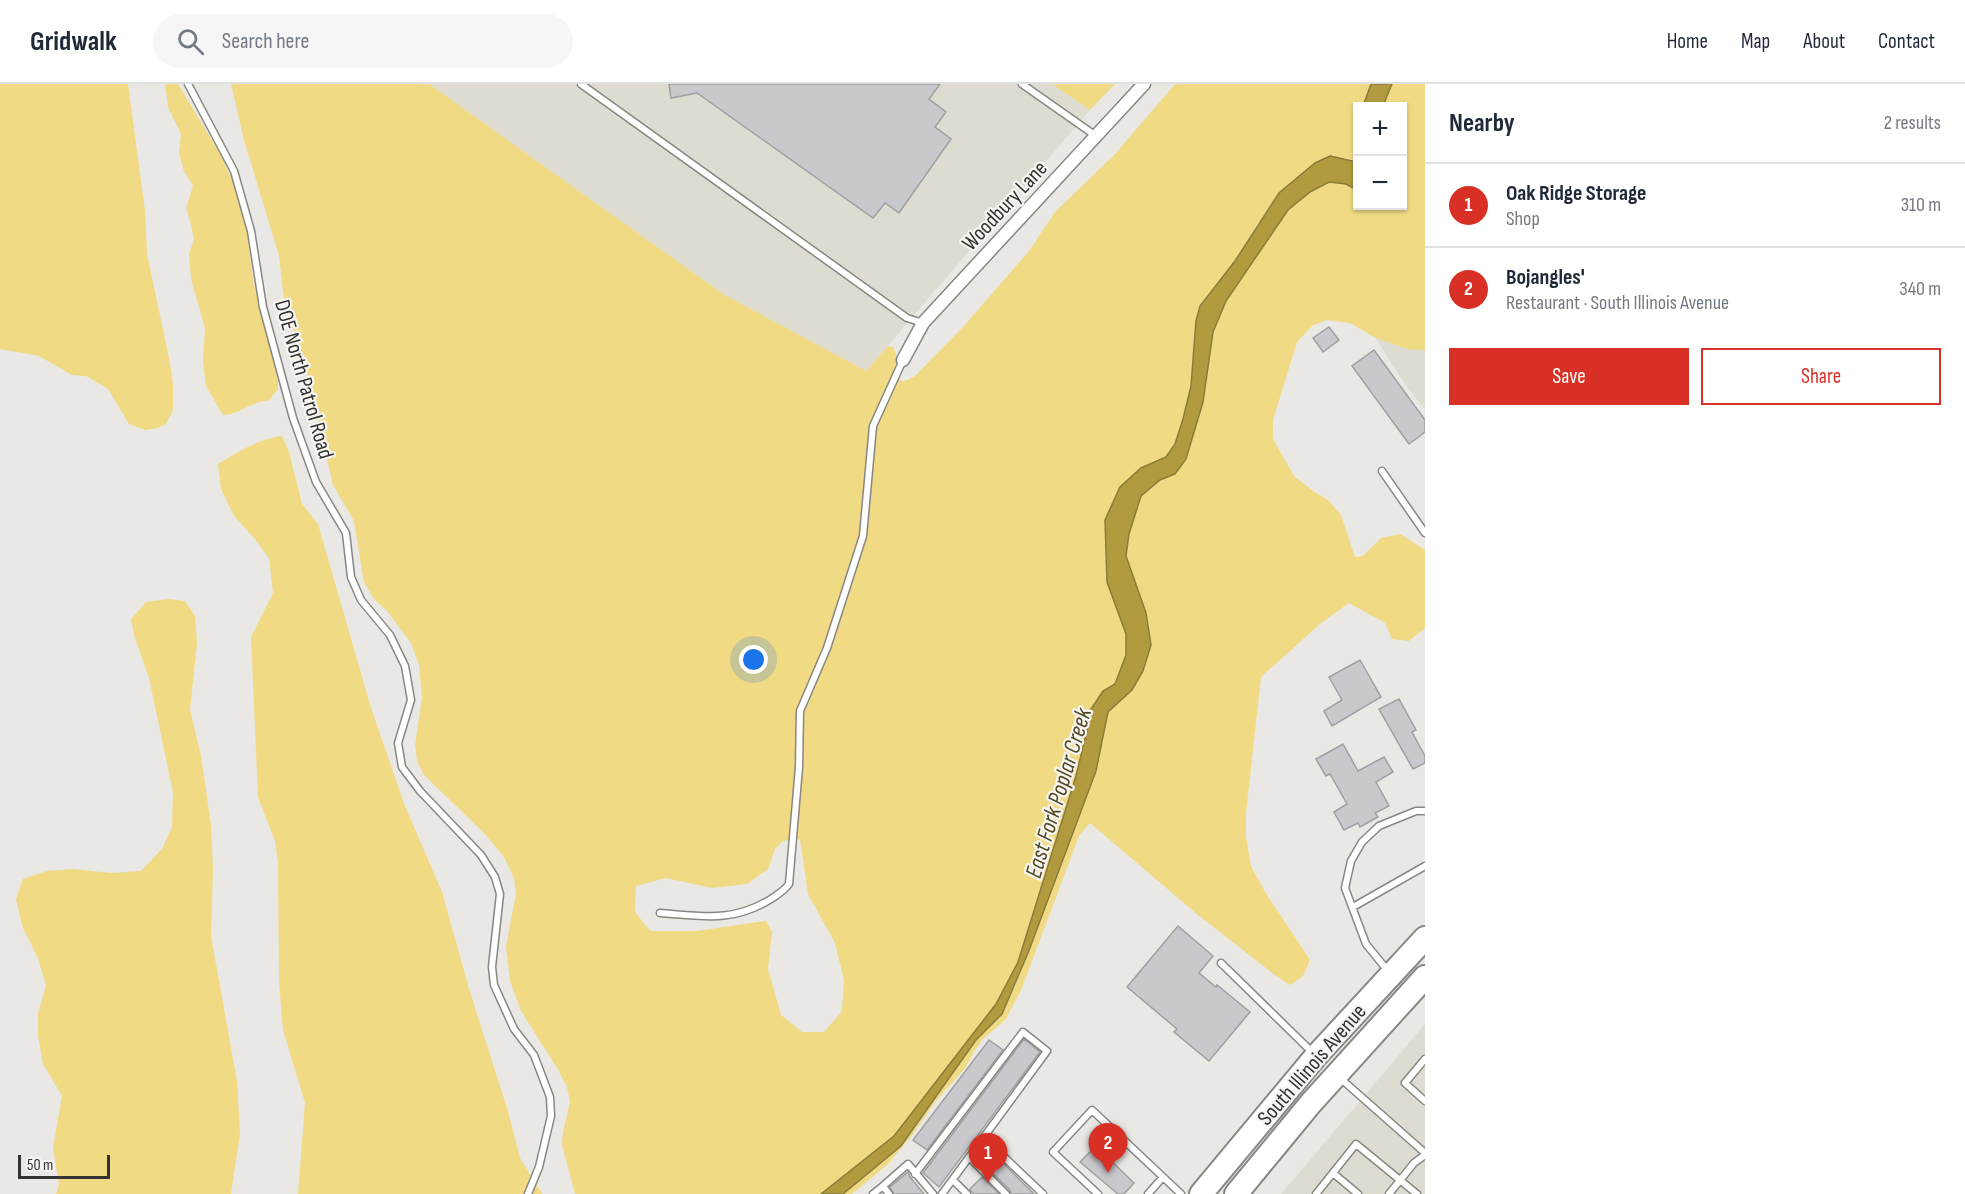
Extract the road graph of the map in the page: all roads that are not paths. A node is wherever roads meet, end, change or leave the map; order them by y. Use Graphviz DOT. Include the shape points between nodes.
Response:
graph roads {
  1 [pos="188,84"];
  2 [pos="581,84"];
  3 [pos="1022,84"];
  4 [pos="1144,84"];
  5 [pos="1097,136"];
  6 [pos="923,323"];
  7 [pos="903,360"];
  8 [pos="1382,471"];
  9 [pos="1425,533"];
  10 [pos="1425,811"];
  11 [pos="1425,866"];
  12 [pos="1353,907"];
  13 [pos="660,914"];
  14 [pos="1425,938"];
  15 [pos="1221,963"];
  16 [pos="1390,974"];
  17 [pos="1425,977"];
  18 [pos="1425,1059"];
  19 [pos="1326,1065"];
  20 [pos="1425,1101"];
  21 [pos="984,1137"];
  22 [pos="1425,1154"];
  23 [pos="969,1157"];
  24 [pos="1333,1173"];
  25 [pos="915,1174"];
  26 [pos="1163,1178"];
  27 [pos="953,1180"];
  28 [pos="1400,1180"];
  29 [pos="883,1186"];
  30 [pos="528,1194"];
  31 [pos="873,1194"];
  32 [pos="889,1194"];
  33 [pos="933,1194"];
  34 [pos="942,1194"];
  35 [pos="967,1194"];
  36 [pos="1006,1194"];
  37 [pos="1043,1194"];
  38 [pos="1098,1194"];
  39 [pos="1148,1194"];
  40 [pos="1181,1194"];
  41 [pos="1201,1194"];
  42 [pos="1236,1194"];
  43 [pos="1316,1194"];
  44 [pos="1358,1194"];
  45 [pos="1389,1194"];
  46 [pos="1417,1194"];
  1 -- 30 [label="lane, DOE North Patrol Road" via="234,171 293,418 316,482 346,533 351,577 361,600 390,635 405,666 411,700 398,743 402,767 481,855 495,877 500,894 492,967 494,985 514,1029 534,1055 550,1097 550,1116"];
  2 -- 6 [label="lane" via="907,318"];
  3 -- 5 [label="lane"];
  4 -- 5 [label="street, Woodbury Lane"];
  5 -- 6 [label="street, Woodbury Lane"];
  6 -- 7 [label="street, Woodbury Lane"];
  7 -- 13 [label="lane" via="873,426 863,536 827,648 800,711 789,884 767,901 730,916"];
  8 -- 9 [label="lane"];
  10 -- 12 [label="lane" via="1378,826 1362,842 1351,861 1345,888"];
  11 -- 12 [label="lane"];
  12 -- 16 [label="lane" via="1366,944"];
  14 -- 16 [label="highway, South Illinois Avenue"];
  15 -- 19 [label="lane"];
  16 -- 19 [label="highway, South Illinois Avenue"];
  17 -- 19 [label="highway, South Illinois Avenue"];
  18 -- 20 [label="lane" via="1405,1083"];
  19 -- 22 [label="lane"];
  19 -- 41 [label="highway, South Illinois Avenue"];
  19 -- 42 [label="highway, South Illinois Avenue"];
  21 -- 23 [label="lane"];
  21 -- 25 [label="lane" via="1047,1051 1023,1032"];
  21 -- 37 [label="lane"];
  22 -- 28 [label="lane"];
  23 -- 27 [label="lane"];
  23 -- 36 [label="lane"];
  24 -- 28 [label="lane" via="1356,1144"];
  24 -- 43 [label="lane"];
  24 -- 44 [label="lane"];
  25 -- 29 [label="lane" via="908,1164"];
  25 -- 33 [label="lane"];
  26 -- 38 [label="lane" via="1092,1110 1053,1152"];
  26 -- 39 [label="lane"];
  26 -- 40 [label="lane"];
  27 -- 34 [label="lane"];
  27 -- 35 [label="lane"];
  28 -- 45 [label="lane"];
  28 -- 46 [label="lane"];
  29 -- 31 [label="lane"];
  29 -- 32 [label="lane"];
}
